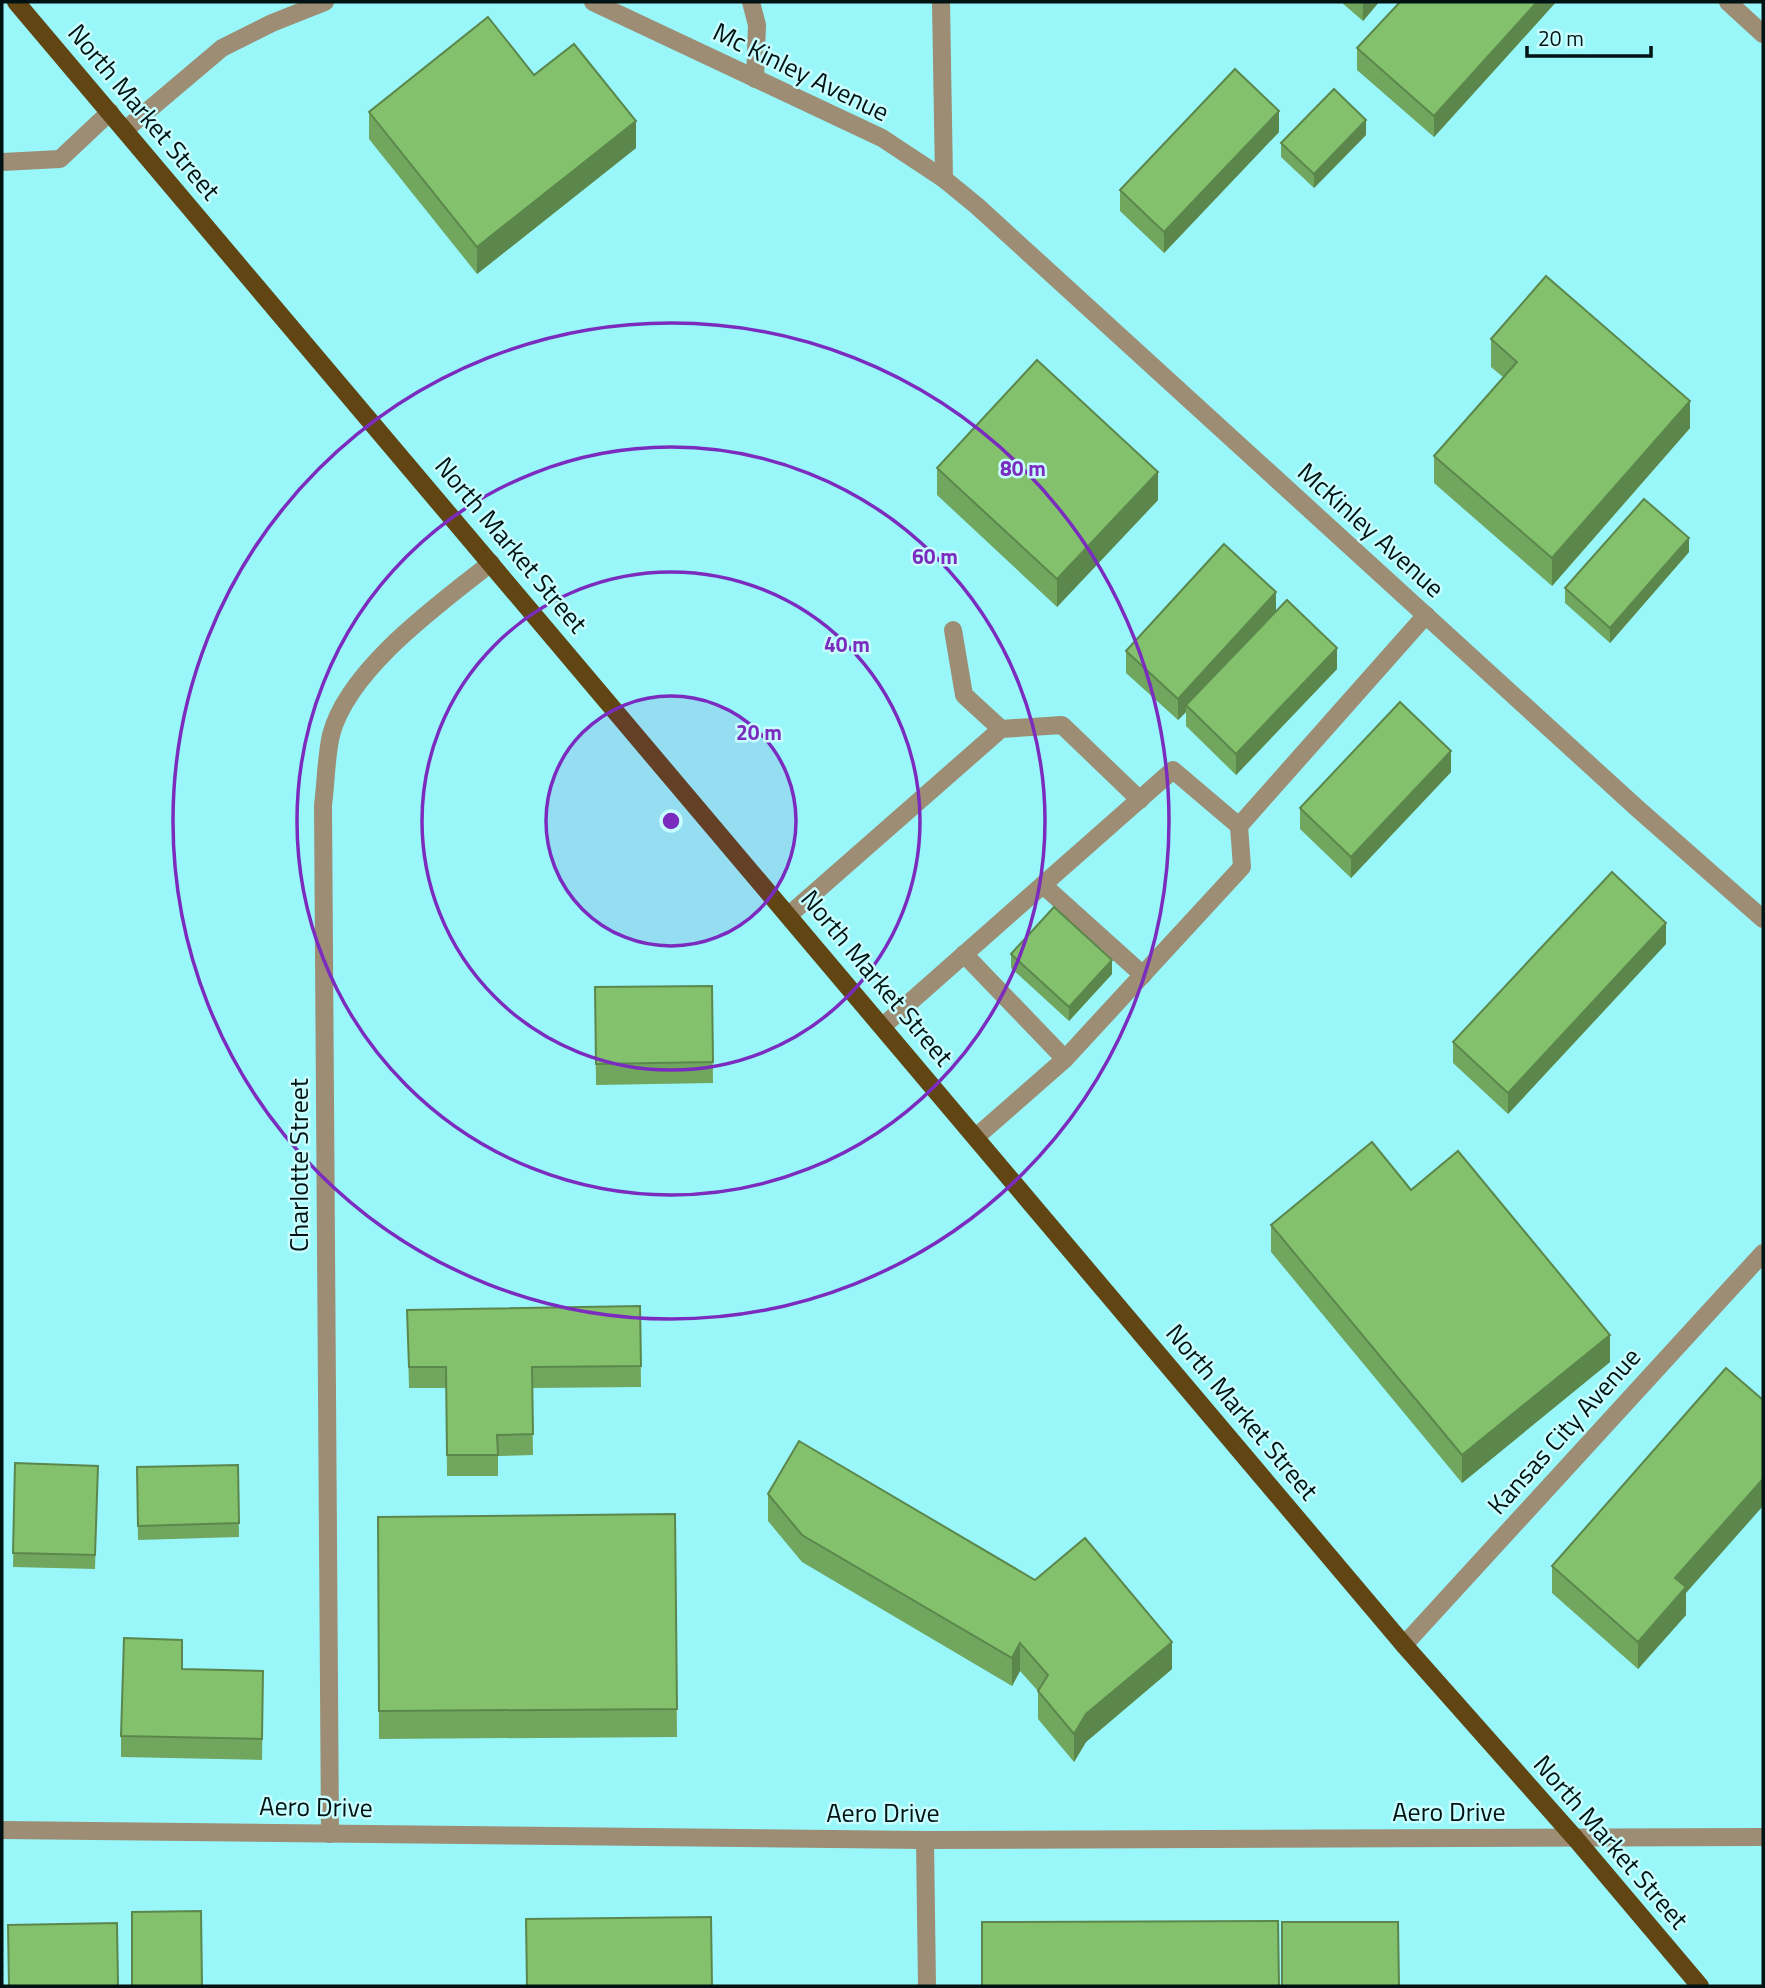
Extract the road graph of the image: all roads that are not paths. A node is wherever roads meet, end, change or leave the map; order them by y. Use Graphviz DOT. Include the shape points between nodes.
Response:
graph roads {
  1 [pos="16,2"];
  2 [pos="325,2"];
  3 [pos="593,2"];
  4 [pos="751,2"];
  5 [pos="941,2"];
  6 [pos="1728,2"];
  7 [pos="1763,34"];
  8 [pos="755,79"];
  9 [pos="110,113"];
  10 [pos="125,130"];
  11 [pos="2,162"];
  12 [pos="944,179"];
  13 [pos="491,563"];
  14 [pos="1426,615"];
  15 [pos="953,630"];
  16 [pos="1001,729"];
  17 [pos="1140,800"];
  18 [pos="1239,826"];
  19 [pos="1043,885"];
  20 [pos="789,915"];
  21 [pos="1763,919"];
  22 [pos="964,954"];
  23 [pos="1143,975"];
  24 [pos="883,1026"];
  25 [pos="1065,1059"];
  26 [pos="976,1137"];
  27 [pos="1763,1253"];
  28 [pos="1404,1645"];
  29 [pos="2,1829"];
  30 [pos="330,1833"];
  31 [pos="1763,1837"];
  32 [pos="1575,1838"];
  33 [pos="925,1840"];
  34 [pos="927,1986"];
  35 [pos="1700,1986"];
  1 -- 9 [label="main road, North Market Street"];
  2 -- 10 [label="street" via="222,48"];
  3 -- 8 [label="street, Mc Kinley Avenue"];
  4 -- 8 [label="street" via="757,25"];
  5 -- 12 [label="street"];
  6 -- 7 [label="street"];
  8 -- 12 [label="street, Mc Kinley Avenue" via="882,138"];
  9 -- 10 [label="main road, North Market Street"];
  9 -- 11 [label="street" via="60,159"];
  10 -- 13 [label="main road, North Market Street"];
  12 -- 14 [label="street, McKinley Avenue"];
  13 -- 20 [label="main road, North Market Street"];
  13 -- 30 [label="street, Charlotte Street" via="374,662 348,695 331,735 323,805"];
  14 -- 18 [label="street"];
  14 -- 21 [label="street, McKinley Avenue"];
  15 -- 16 [label="street" via="964,695"];
  16 -- 17 [label="street" via="1062,725"];
  16 -- 20 [label="street"];
  17 -- 18 [label="street" via="1173,770"];
  17 -- 19 [label="street"];
  18 -- 23 [label="street" via="1242,867"];
  19 -- 22 [label="street"];
  19 -- 23 [label="street"];
  20 -- 24 [label="main road, North Market Street"];
  22 -- 24 [label="street"];
  22 -- 25 [label="street"];
  23 -- 25 [label="street"];
  24 -- 26 [label="main road, North Market Street"];
  25 -- 26 [label="street"];
  26 -- 28 [label="main road, North Market Street"];
  27 -- 28 [label="street, Kansas City Avenue"];
  28 -- 32 [label="main road, North Market Street"];
  29 -- 30 [label="street, Aero Drive"];
  30 -- 33 [label="street, Aero Drive"];
  31 -- 32 [label="street, Aero Drive"];
  32 -- 33 [label="street, Aero Drive"];
  32 -- 35 [label="main road, North Market Street"];
  33 -- 34 [label="street"];
}
